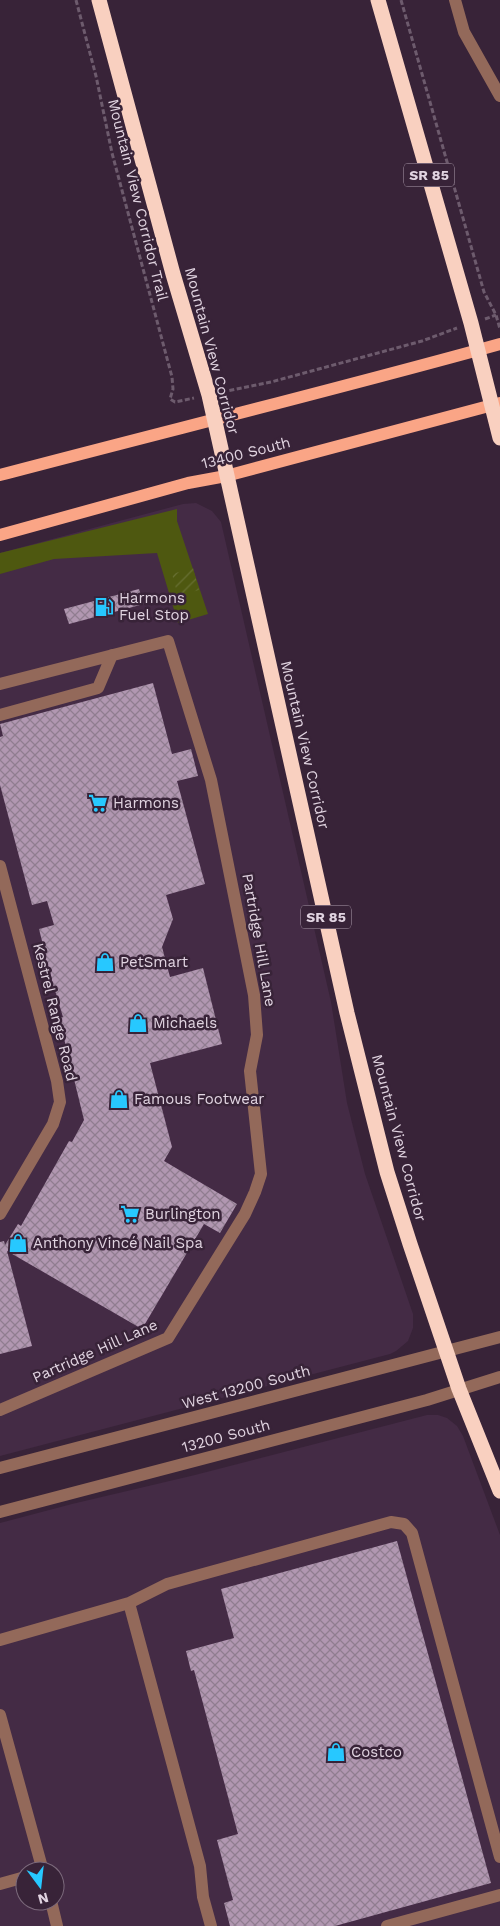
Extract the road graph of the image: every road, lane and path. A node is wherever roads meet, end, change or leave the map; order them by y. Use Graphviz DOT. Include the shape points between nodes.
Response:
graph roads {
  1 [pos="76,0"];
  2 [pos="98,0"];
  3 [pos="378,0"];
  4 [pos="401,0"];
  5 [pos="455,0"];
  6 [pos="500,96"];
  7 [pos="500,329"];
  8 [pos="448,331"];
  9 [pos="500,344"];
  10 [pos="478,350"];
  11 [pos="252,386"];
  12 [pos="175,402"];
  13 [pos="496,404"];
  14 [pos="213,420"];
  15 [pos="500,438"];
  16 [pos="0,475"];
  17 [pos="226,476"];
  18 [pos="0,535"];
  19 [pos="112,656"];
  20 [pos="0,684"];
  21 [pos="0,715"];
  22 [pos="0,866"];
  23 [pos="0,1214"];
  24 [pos="500,1337"];
  25 [pos="447,1351"];
  26 [pos="500,1377"];
  27 [pos="459,1389"];
  28 [pos="0,1410"];
  29 [pos="0,1468"];
  30 [pos="500,1491"];
  31 [pos="0,1512"];
  32 [pos="128,1603"];
  33 [pos="0,1640"];
  34 [pos="0,1715"];
  35 [pos="500,1858"];
  36 [pos="40,1861"];
  37 [pos="15,1880"];
  38 [pos="0,1884"];
  39 [pos="500,1895"];
  40 [pos="53,1911"];
  41 [pos="57,1926"];
  42 [pos="211,1926"];
  43 [pos="387,1926"];
  1 -- 12 [label="path, Mountain View Corridor Trail" via="112,153 172,378 170,400"];
  2 -- 14 [label="highway, Mountain View Corridor / SR 85" via="209,395"];
  3 -- 10 [label="highway, SR 85"];
  4 -- 7 [label="path" via="484,292"];
  5 -- 6 [label="street" via="464,32"];
  8 -- 11 [label="path" via="422,341"];
  9 -- 10 [label="main road"];
  10 -- 13 [label="highway, SR 85"];
  10 -- 14 [label="main road"];
  13 -- 15 [label="highway, SR 85"];
  13 -- 17 [label="main road, 13400 South"];
  14 -- 16 [label="main road"];
  14 -- 17 [label="highway, Mountain View Corridor / SR 85"];
  17 -- 18 [label="main road, 13400 South" via="188,483"];
  17 -- 25 [label="highway, Mountain View Corridor / SR 85" via="347,1013 380,1144"];
  19 -- 20 [label="street, Partridge Hill Lane"];
  19 -- 21 [label="street" via="98,688"];
  19 -- 28 [label="street, Partridge Hill Lane" via="168,641 211,780 254,995 257,1035 250,1071 261,1174 245,1214 168,1338"];
  22 -- 23 [label="street, Kestrel Range Road" via="60,1102 53,1124"];
  24 -- 25 [label="street, West 13200 South"];
  25 -- 27 [label="highway, Mountain View Corridor / SR 85"];
  25 -- 29 [label="street, West 13200 South"];
  26 -- 27 [label="street"];
  27 -- 30 [label="highway, Mountain View Corridor / SR 85"];
  27 -- 31 [label="street, 13200 South"];
  32 -- 33 [label="street"];
  32 -- 35 [label="street" via="167,1584 391,1522 404,1524 412,1533"];
  32 -- 42 [label="street" via="200,1866 203,1897"];
  34 -- 36 [label="street"];
  37 -- 38 [label="street"];
  39 -- 43 [label="street"];
  40 -- 41 [label="street"];
}
